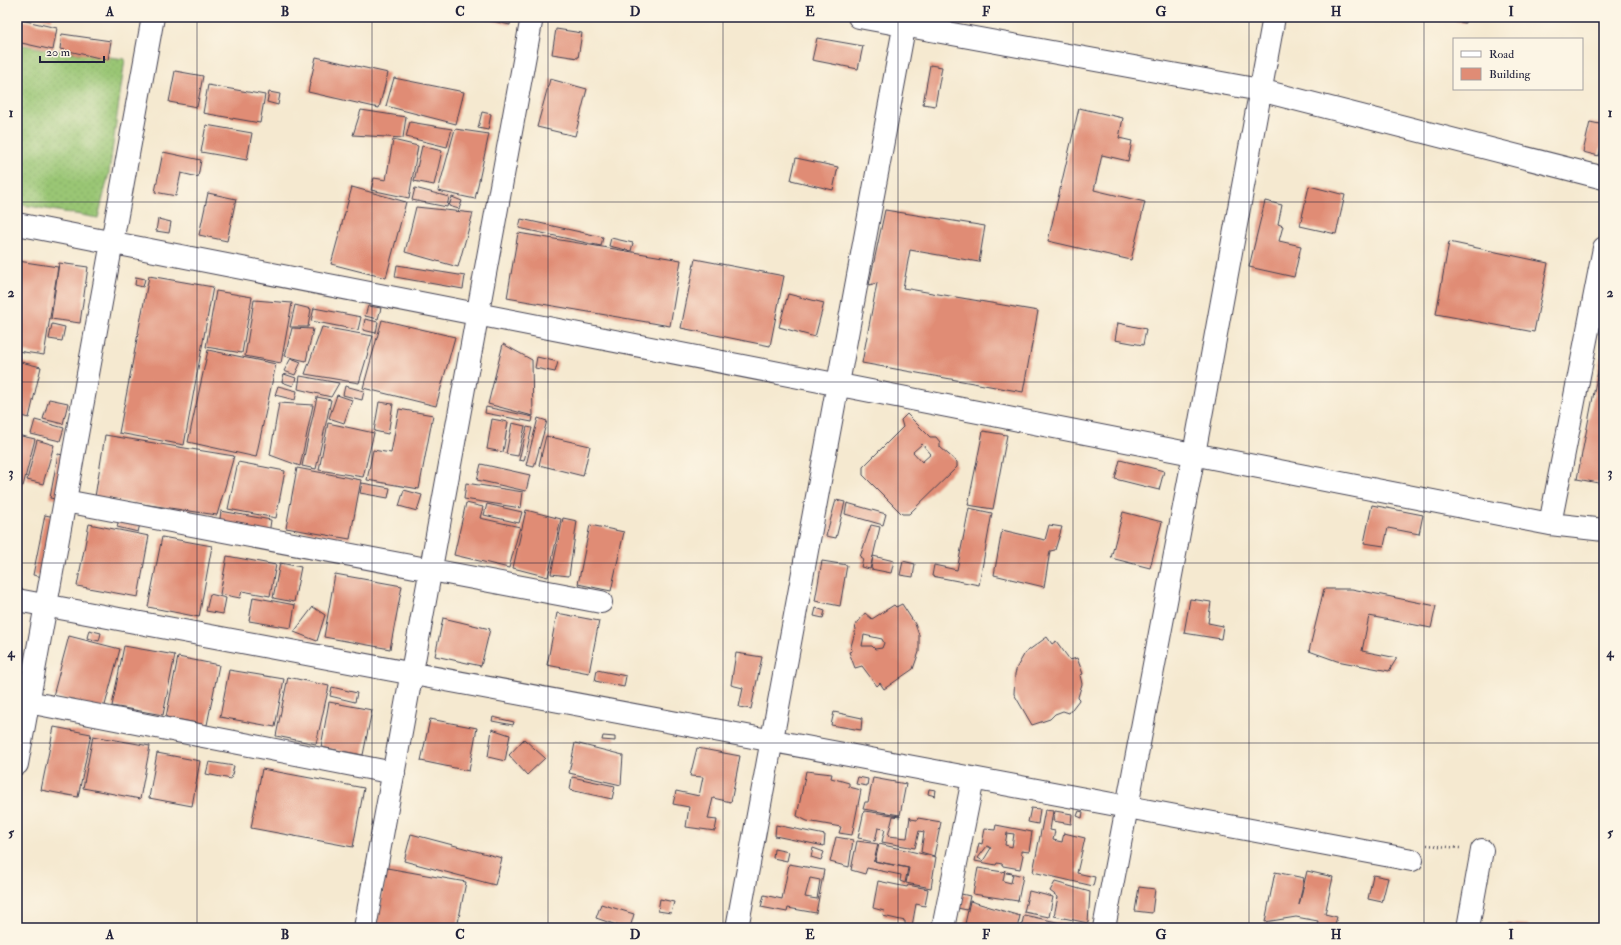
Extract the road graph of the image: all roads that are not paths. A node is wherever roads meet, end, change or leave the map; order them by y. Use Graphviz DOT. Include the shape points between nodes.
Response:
graph roads {
  1 [pos="153,17"];
  2 [pos="532,17"];
  3 [pos="859,17"];
  4 [pos="1274,17"];
  5 [pos="906,21"];
  6 [pos="1260,90"];
  7 [pos="1604,178"];
  8 [pos="17,224"];
  9 [pos="112,243"];
  10 [pos="1604,248"];
  11 [pos="478,314"];
  12 [pos="1595,337"];
  13 [pos="838,385"];
  14 [pos="1194,454"];
  15 [pos="65,501"];
  16 [pos="1550,524"];
  17 [pos="1604,530"];
  18 [pos="431,570"];
  19 [pos="17,600"];
  20 [pos="601,602"];
  21 [pos="46,606"];
  22 [pos="412,674"];
  23 [pos="28,702"];
  24 [pos="772,741"];
  25 [pos="17,764"];
  26 [pos="394,773"];
  27 [pos="973,778"];
  28 [pos="1127,807"];
  29 [pos="1482,850"];
  30 [pos="1412,860"];
  31 [pos="366,928"];
  32 [pos="738,928"];
  33 [pos="943,928"];
  34 [pos="1104,928"];
  35 [pos="1468,928"];
  1 -- 9 [label="street"];
  2 -- 11 [label="street"];
  3 -- 5 [label="street"];
  4 -- 6 [label="street"];
  5 -- 6 [label="street"];
  5 -- 13 [label="street"];
  6 -- 7 [label="street"];
  6 -- 14 [label="street"];
  8 -- 9 [label="street"];
  9 -- 11 [label="street"];
  9 -- 15 [label="street"];
  10 -- 12 [label="street"];
  11 -- 13 [label="street"];
  11 -- 18 [label="street"];
  12 -- 16 [label="street"];
  13 -- 14 [label="street"];
  13 -- 24 [label="street"];
  14 -- 16 [label="street"];
  14 -- 28 [label="street"];
  15 -- 18 [label="street"];
  15 -- 21 [label="street"];
  16 -- 17 [label="street"];
  18 -- 20 [label="street"];
  18 -- 22 [label="street"];
  19 -- 21 [label="street"];
  21 -- 22 [label="street"];
  21 -- 23 [label="street"];
  22 -- 24 [label="street"];
  22 -- 26 [label="street"];
  23 -- 25 [label="street"];
  23 -- 26 [label="street"];
  24 -- 27 [label="street"];
  24 -- 32 [label="street"];
  26 -- 31 [label="street"];
  27 -- 28 [label="street"];
  27 -- 33 [label="street"];
  28 -- 30 [label="street"];
  28 -- 34 [label="street"];
  29 -- 35 [label="street"];
}
